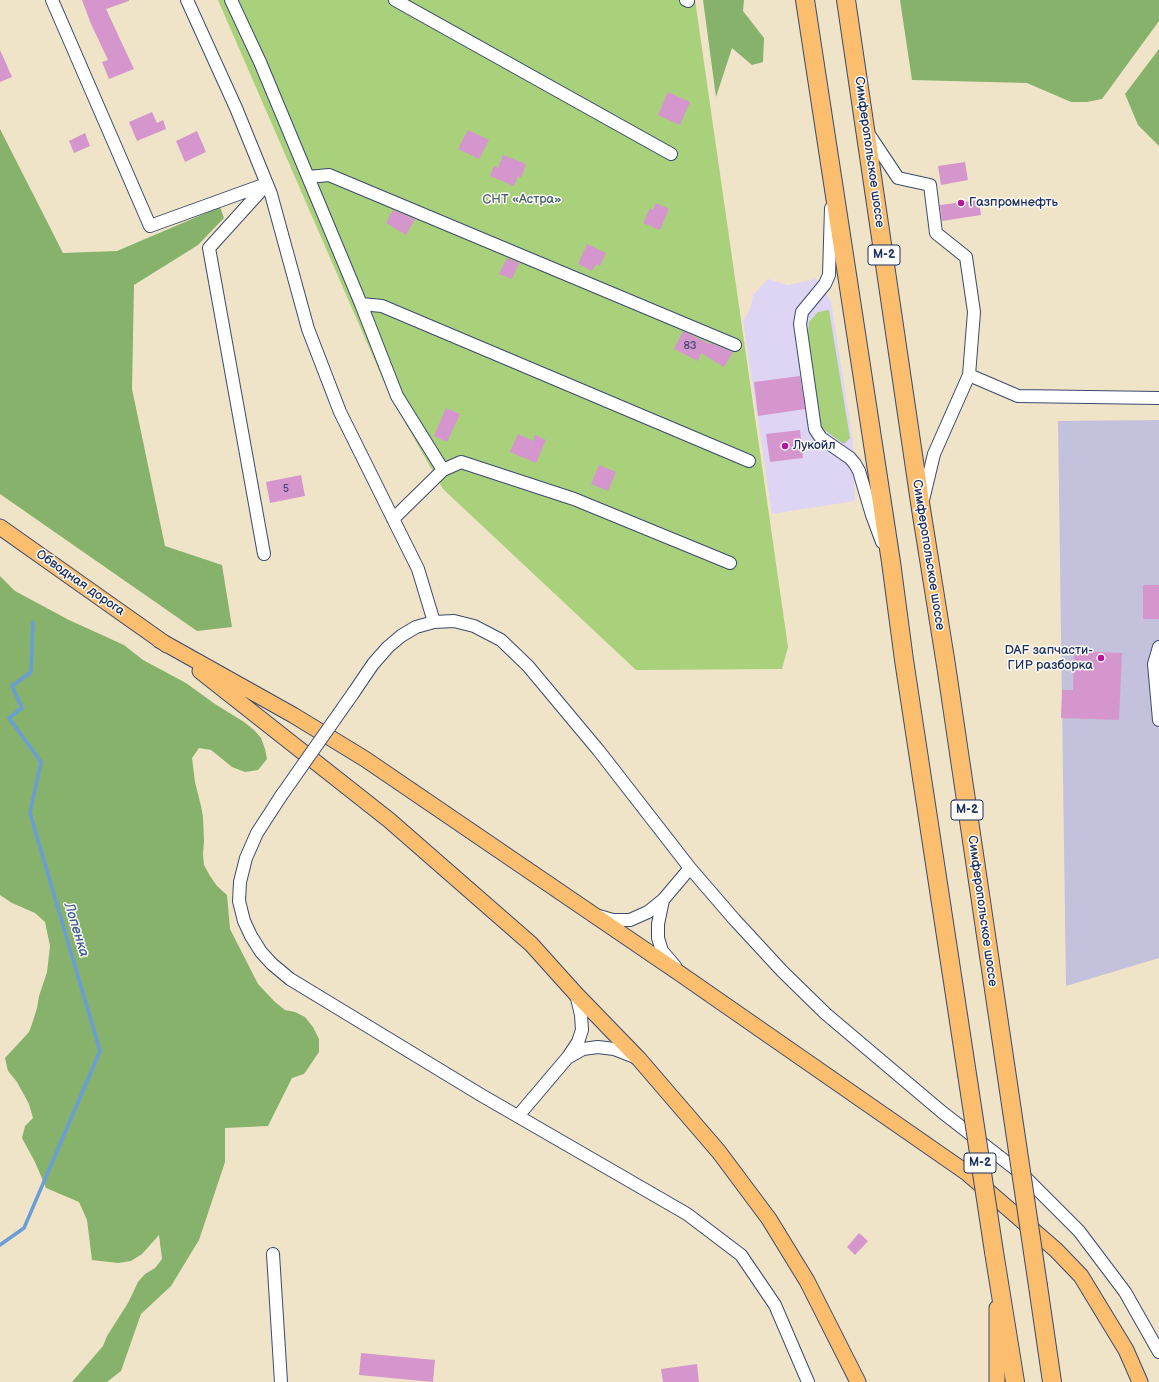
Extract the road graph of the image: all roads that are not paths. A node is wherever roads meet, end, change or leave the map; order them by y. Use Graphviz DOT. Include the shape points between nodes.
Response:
graph roads {
  1 [pos="52,0"];
  2 [pos="187,0"];
  3 [pos="231,0"];
  4 [pos="395,0"];
  5 [pos="805,0"];
  6 [pos="846,0"];
  7 [pos="865,128"];
  8 [pos="671,154"];
  9 [pos="308,177"];
  10 [pos="832,181"];
  11 [pos="267,184"];
  12 [pos="361,304"];
  13 [pos="735,345"];
  14 [pos="969,376"];
  15 [pos="1159,398"];
  16 [pos="749,461"];
  17 [pos="443,470"];
  18 [pos="921,509"];
  19 [pos="393,519"];
  20 [pos="0,527"];
  21 [pos="264,554"];
  22 [pos="891,562"];
  23 [pos="730,563"];
  24 [pos="434,622"];
  25 [pos="159,640"];
  26 [pos="1159,647"];
  27 [pos="1159,720"];
  28 [pos="690,868"];
  29 [pos="663,900"];
  30 [pos="592,914"];
  31 [pos="682,975"];
  32 [pos="576,994"];
  33 [pos="568,1057"];
  34 [pos="640,1059"];
  35 [pos="518,1116"];
  36 [pos="273,1254"];
  37 [pos="995,1257"];
  38 [pos="1159,1352"];
  39 [pos="281,1382"];
  40 [pos="808,1382"];
  41 [pos="858,1382"];
  42 [pos="997,1382"];
  43 [pos="1015,1382"];
  44 [pos="1052,1382"];
  45 [pos="1140,1382"];
  1 -- 11 [label="street" via="150,226"];
  2 -- 11 [label="street"];
  3 -- 9 [label="street"];
  4 -- 8 [label="street"];
  5 -- 10 [label="highway, М-2"];
  6 -- 7 [label="highway, Симферопольское шоссе / М-2"];
  7 -- 14 [label="street" via="898,178 930,185 936,233 966,257 974,312"];
  7 -- 18 [label="highway, Симферопольское шоссе / М-2"];
  9 -- 12 [label="street"];
  9 -- 13 [label="street" via="329,175"];
  10 -- 22 [label="highway, М-2"];
  10 -- 22 [label="street" via="829,275 825,284 802,312 800,324 815,429 821,438 850,458 859,472 872,515"];
  11 -- 19 [label="street" via="308,329 340,412"];
  11 -- 21 [label="street" via="209,248"];
  12 -- 16 [label="street" via="382,306"];
  12 -- 17 [label="street" via="397,396"];
  14 -- 15 [label="street" via="1018,396"];
  14 -- 18 [label="street" via="934,454"];
  17 -- 19 [label="street"];
  17 -- 23 [label="street" via="461,462 574,498"];
  18 -- 44 [label="highway, Симферопольское шоссе / М-2, bridge"];
  19 -- 24 [label="street" via="418,569"];
  20 -- 25 [label="main road, Обводная дорога"];
  22 -- 37 [label="highway, М-2, bridge"];
  24 -- 28 [label="street" via="454,621 474,626 501,640 528,666 604,757"];
  24 -- 35 [label="street, bridge" via="416,627 401,636 374,664 281,796 257,833 246,858 240,882 239,901 244,921 261,952 290,978"];
  25 -- 30 [label="main road" via="293,715 365,759"];
  25 -- 32 [label="main road" via="389,820 531,944"];
  26 -- 27 [label="street" via="1154,664"];
  28 -- 29 [label="street"];
  28 -- 38 [label="street" via="734,920 826,1014 942,1112 1023,1175 1079,1231 1125,1292"];
  29 -- 30 [label="street" via="648,912 630,920 613,920"];
  29 -- 31 [label="street" via="658,938 662,951"];
  30 -- 31 [label="main road"];
  31 -- 45 [label="main road" via="967,1173 1056,1250 1081,1276 1126,1350"];
  32 -- 33 [label="street" via="582,1030"];
  32 -- 34 [label="main road"];
  33 -- 34 [label="street" via="583,1049 598,1047 614,1049"];
  33 -- 35 [label="street"];
  34 -- 41 [label="main road" via="719,1152 769,1219 807,1281"];
  35 -- 40 [label="street" via="687,1214 742,1255 775,1305"];
  36 -- 39 [label="street"];
  37 -- 42 [label="main road"];
  37 -- 43 [label="highway, М-2"];
}
